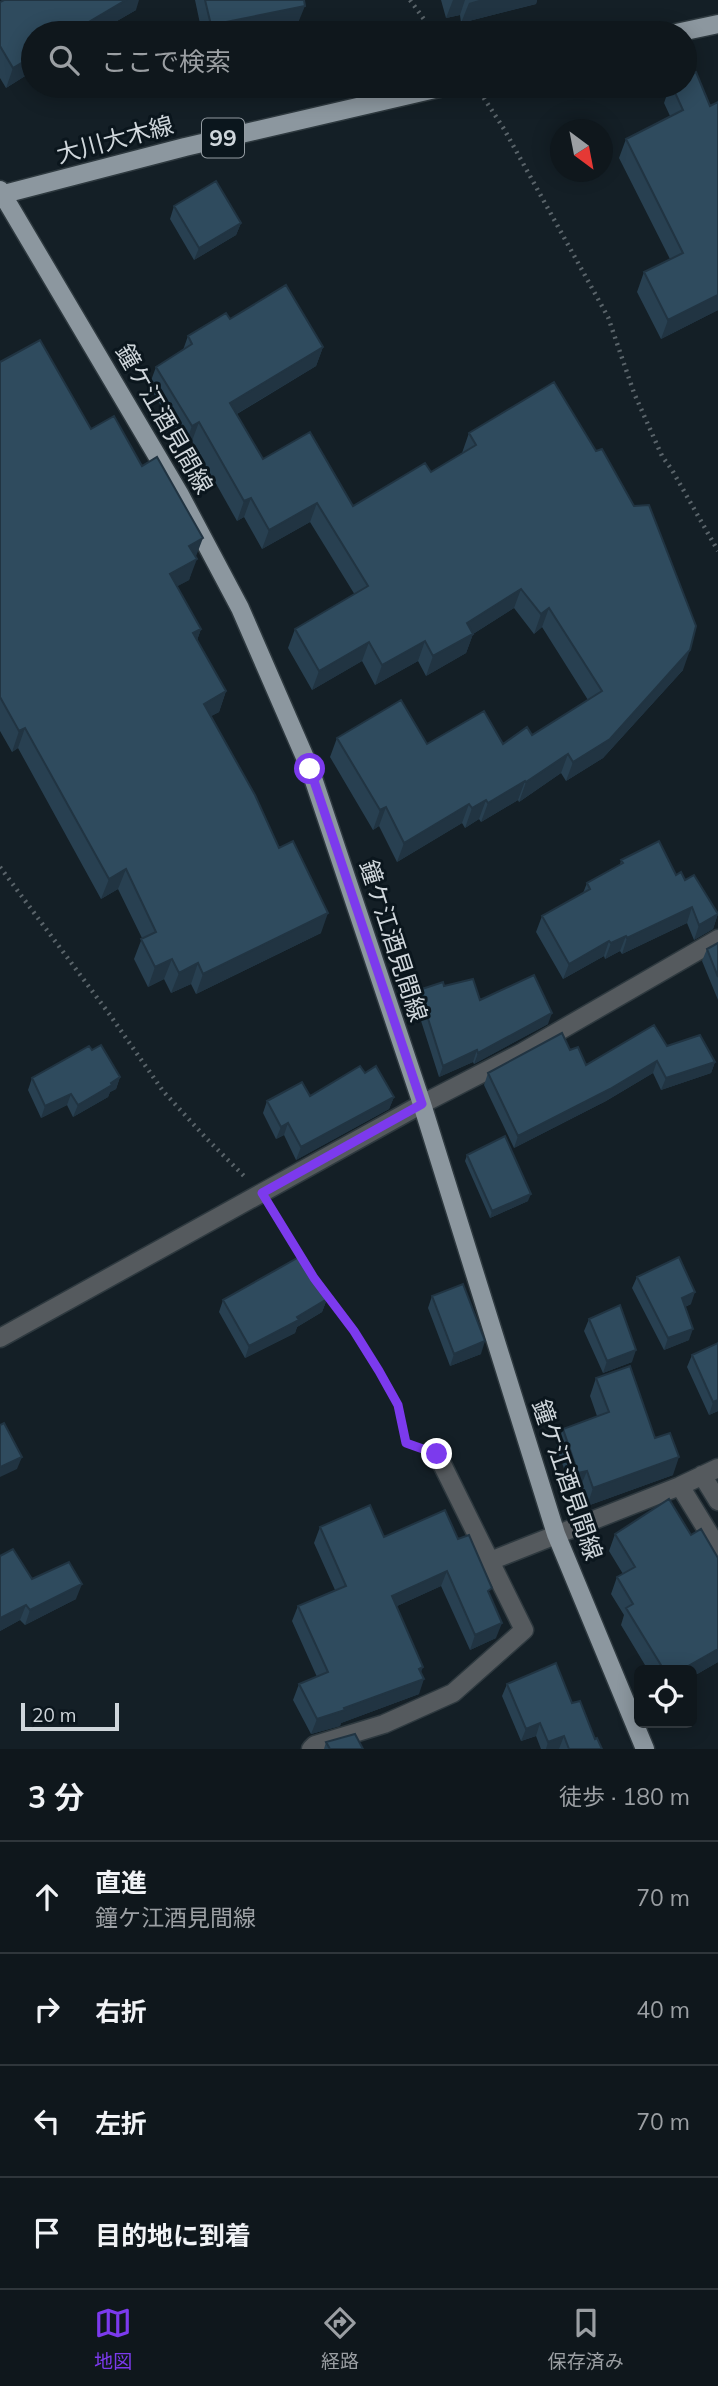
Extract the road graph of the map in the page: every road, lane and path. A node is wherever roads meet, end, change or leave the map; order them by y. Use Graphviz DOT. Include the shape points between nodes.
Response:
graph roads {
  1 [pos="410,0"];
  2 [pos="426,21"];
  3 [pos="718,24"];
  4 [pos="697,28"];
  5 [pos="396,98"];
  6 [pos="485,98"];
  7 [pos="1,193"];
  8 [pos="718,551"];
  9 [pos="0,867"];
  10 [pos="718,939"];
  11 [pos="422,1104"];
  12 [pos="262,1193"];
  13 [pos="0,1338"];
  14 [pos="437,1454"];
  15 [pos="710,1471"];
  16 [pos="680,1486"];
  17 [pos="718,1500"];
  18 [pos="556,1534"];
  19 [pos="718,1548"];
  20 [pos="490,1561"];
  21 [pos="311,1749"];
  22 [pos="645,1749"];
  1 -- 2 [label="path"];
  3 -- 4 [label="main road"];
  5 -- 7 [label="main road, 大川大木線 / 99"];
  6 -- 8 [label="path" via="608,317 662,456"];
  7 -- 11 [label="main road, 鐘ケ江酒見間線" via="179,493 240,608 310,769"];
  9 -- 12 [label="path" via="163,1091"];
  10 -- 11 [label="street" via="521,1053"];
  11 -- 12 [label="street"];
  11 -- 18 [label="main road, 鐘ケ江酒見間線"];
  12 -- 13 [label="street"];
  12 -- 14 [label="path" via="385,1382 398,1405 406,1443"];
  14 -- 20 [label="street"];
  15 -- 16 [label="street"];
  15 -- 17 [label="street"];
  16 -- 18 [label="street"];
  16 -- 19 [label="street"];
  18 -- 20 [label="street"];
  18 -- 22 [label="main road, 鐘ケ江酒見間線"];
  20 -- 21 [label="street" via="524,1630 453,1693 384,1724"];
}
